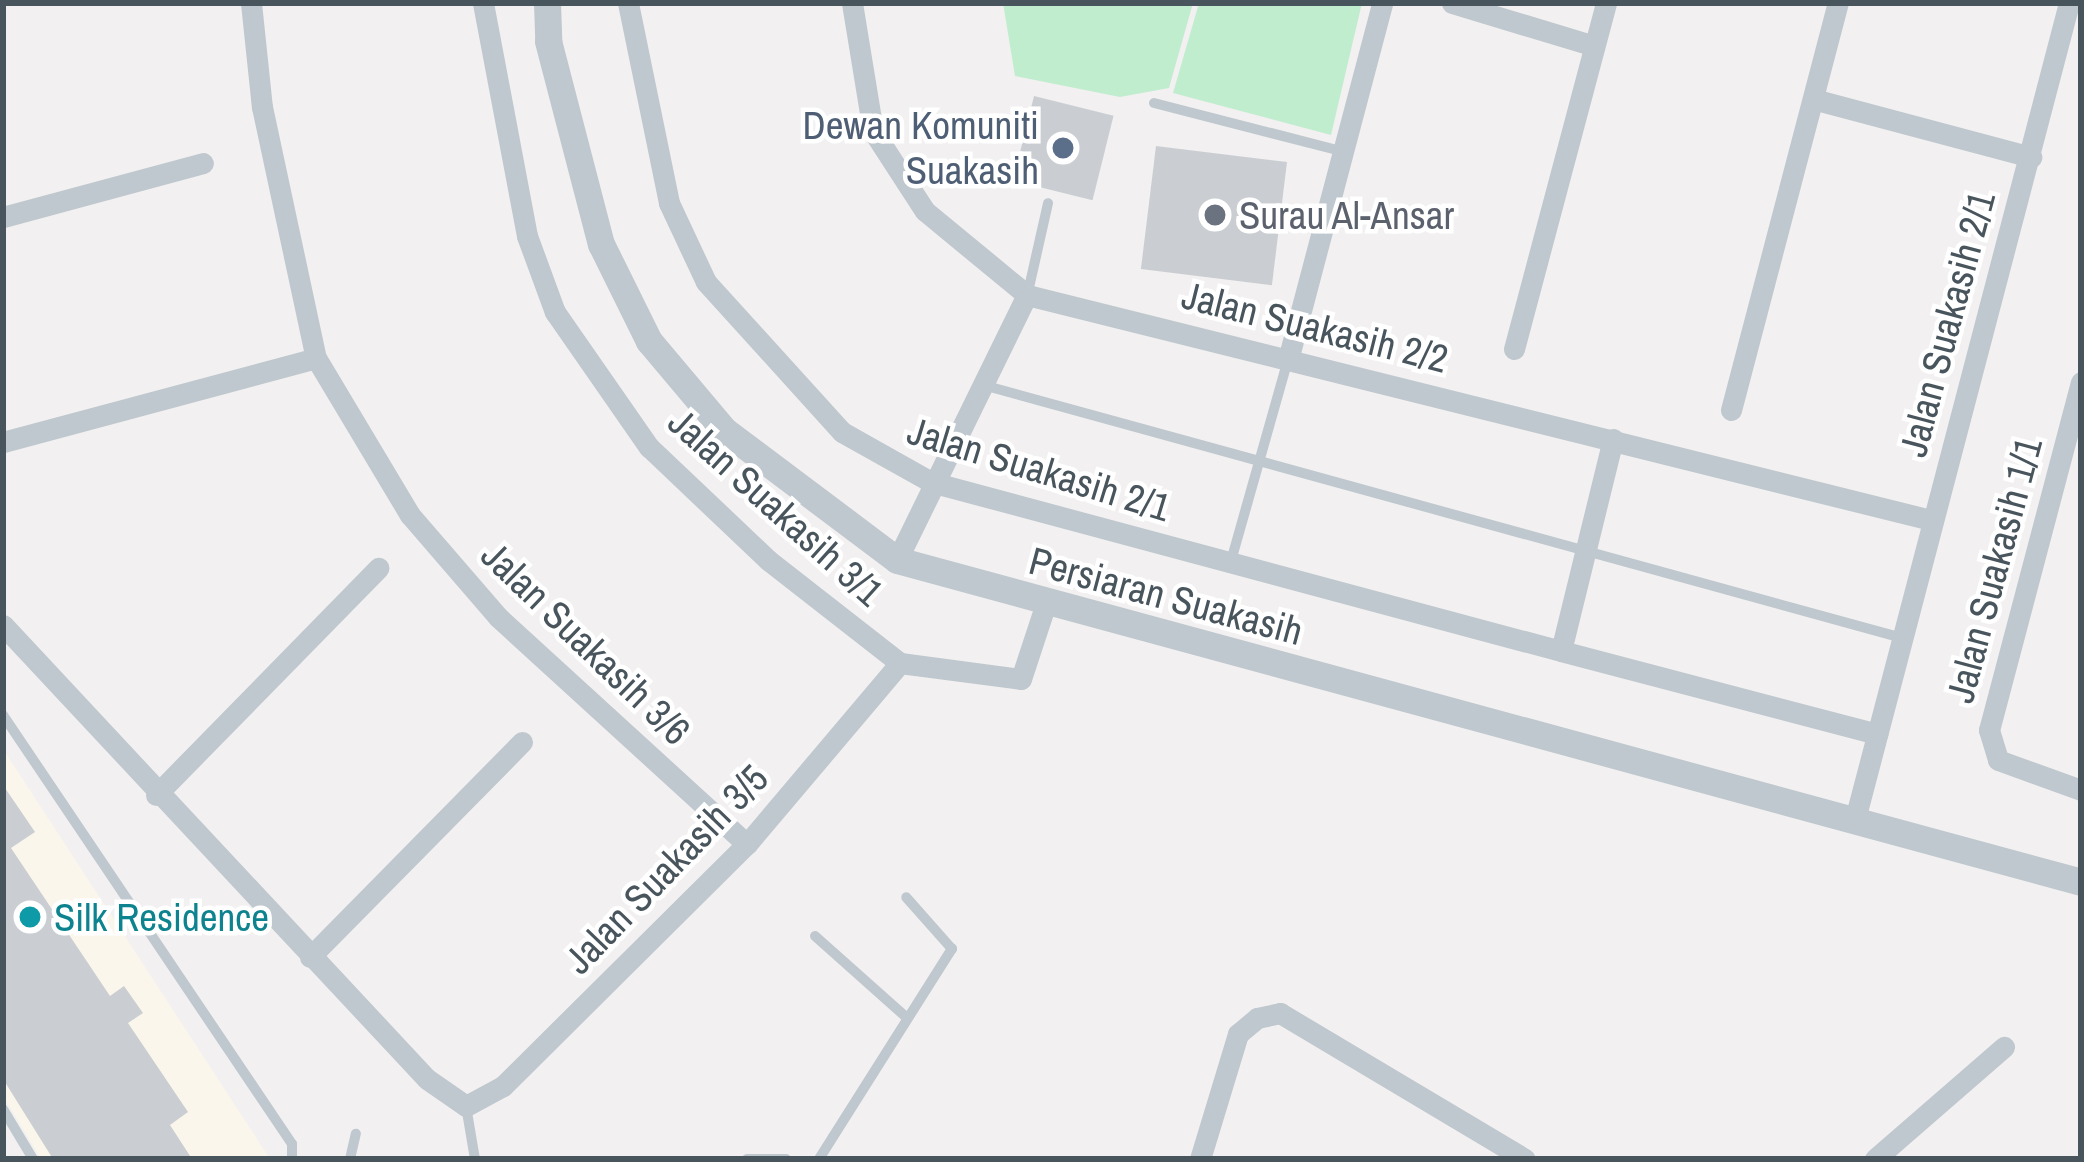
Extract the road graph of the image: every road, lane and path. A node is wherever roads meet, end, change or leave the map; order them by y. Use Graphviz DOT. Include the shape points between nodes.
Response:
graph roads {
  1 [pos="250,3"];
  2 [pos="483,3"];
  3 [pos="548,3"];
  4 [pos="628,3"];
  5 [pos="852,3"];
  6 [pos="1382,3"];
  7 [pos="1452,3"];
  8 [pos="1606,3"];
  9 [pos="1838,3"];
  10 [pos="2069,3"];
  11 [pos="1594,46"];
  12 [pos="1813,99"];
  13 [pos="1154,103"];
  14 [pos="1341,151"];
  15 [pos="2031,157"];
  16 [pos="202,163"];
  17 [pos="1048,203"];
  18 [pos="3,218"];
  19 [pos="1027,295"];
  20 [pos="1514,349"];
  21 [pos="1289,356"];
  22 [pos="316,358"];
  23 [pos="2081,382"];
  24 [pos="983,386"];
  25 [pos="1731,410"];
  26 [pos="1613,439"];
  27 [pos="3,442"];
  28 [pos="1258,459"];
  29 [pos="931,482"];
  30 [pos="1931,520"];
  31 [pos="1587,547"];
  32 [pos="897,560"];
  33 [pos="1230,563"];
  34 [pos="378,568"];
  35 [pos="1046,603"];
  36 [pos="3,625"];
  37 [pos="1902,638"];
  38 [pos="1561,651"];
  39 [pos="900,663"];
  40 [pos="3,715"];
  41 [pos="1877,734"];
  42 [pos="523,742"];
  43 [pos="2081,790"];
  44 [pos="156,795"];
  45 [pos="1854,823"];
  46 [pos="747,844"];
  47 [pos="2081,882"];
  48 [pos="905,897"];
  49 [pos="815,936"];
  50 [pos="310,957"];
  51 [pos="907,1018"];
  52 [pos="2004,1047"];
  53 [pos="466,1106"];
  54 [pos="3,1109"];
  55 [pos="356,1134"];
  56 [pos="33,1159"];
  57 [pos="292,1159"];
  58 [pos="350,1159"];
  59 [pos="475,1159"];
  60 [pos="747,1159"];
  61 [pos="786,1159"];
  62 [pos="819,1159"];
  63 [pos="1199,1159"];
  64 [pos="1525,1159"];
  65 [pos="1875,1159"];
  1 -- 22 [label="street, Jalan Suakasih 3/6" via="262,107"];
  2 -- 39 [label="street, Jalan Suakasih 3/1" via="508,154 555,312 649,448 768,560"];
  3 -- 32 [label="street, Persiaran Suakasih" via="548,41 601,244 649,341 724,430"];
  4 -- 29 [label="street, Jalan Suakasih 2/1" via="669,203 706,282 842,432"];
  5 -- 19 [label="street, Jalan Suakasih 2/2" via="873,131 925,211"];
  6 -- 14 [label="street"];
  7 -- 11 [label="street"];
  8 -- 11 [label="street"];
  9 -- 12 [label="street"];
  10 -- 15 [label="street, Jalan Suakasih 2/1"];
  11 -- 20 [label="street"];
  12 -- 15 [label="street"];
  12 -- 25 [label="street"];
  13 -- 14 [label="lane"];
  14 -- 21 [label="street"];
  15 -- 30 [label="street, Jalan Suakasih 2/1"];
  16 -- 18 [label="street"];
  17 -- 19 [label="lane"];
  19 -- 21 [label="street, Jalan Suakasih 2/2"];
  19 -- 24 [label="street"];
  21 -- 26 [label="street, Jalan Suakasih 2/2"];
  21 -- 28 [label="lane"];
  22 -- 27 [label="street"];
  22 -- 46 [label="street, Jalan Suakasih 3/6" via="410,514 498,617"];
  23 -- 43 [label="street, Jalan Suakasih 1/1" via="1989,730 1998,760"];
  24 -- 28 [label="lane"];
  24 -- 29 [label="street"];
  26 -- 30 [label="street, Jalan Suakasih 2/2"];
  26 -- 31 [label="street"];
  28 -- 31 [label="lane"];
  28 -- 33 [label="lane"];
  29 -- 32 [label="street"];
  29 -- 33 [label="street, Jalan Suakasih 2/1"];
  30 -- 37 [label="street, Jalan Suakasih 2/1"];
  31 -- 37 [label="lane"];
  31 -- 38 [label="street"];
  32 -- 35 [label="street, Persiaran Suakasih"];
  33 -- 38 [label="street, Jalan Suakasih 2/1"];
  34 -- 44 [label="street"];
  35 -- 39 [label="street" via="1022,679"];
  35 -- 45 [label="street, Persiaran Suakasih"];
  36 -- 44 [label="street"];
  37 -- 41 [label="street, Jalan Suakasih 2/1"];
  38 -- 41 [label="street, Jalan Suakasih 2/1"];
  39 -- 46 [label="street, Jalan Suakasih 3/5"];
  40 -- 57 [label="lane" via="292,1144"];
  41 -- 45 [label="street, Jalan Suakasih 2/1"];
  42 -- 50 [label="street"];
  44 -- 50 [label="street"];
  45 -- 47 [label="street, Persiaran Suakasih"];
  46 -- 53 [label="street, Jalan Suakasih 3/5" via="502,1086"];
  48 -- 51 [label="lane" via="952,950"];
  49 -- 51 [label="lane"];
  50 -- 53 [label="street" via="427,1079"];
  51 -- 62 [label="lane"];
  52 -- 65 [label="street"];
  53 -- 59 [label="lane"];
  54 -- 56 [label="lane"];
  55 -- 58 [label="lane"];
  60 -- 61 [label="lane"];
  63 -- 64 [label="street" via="1238,1034 1280,1013"];
}
